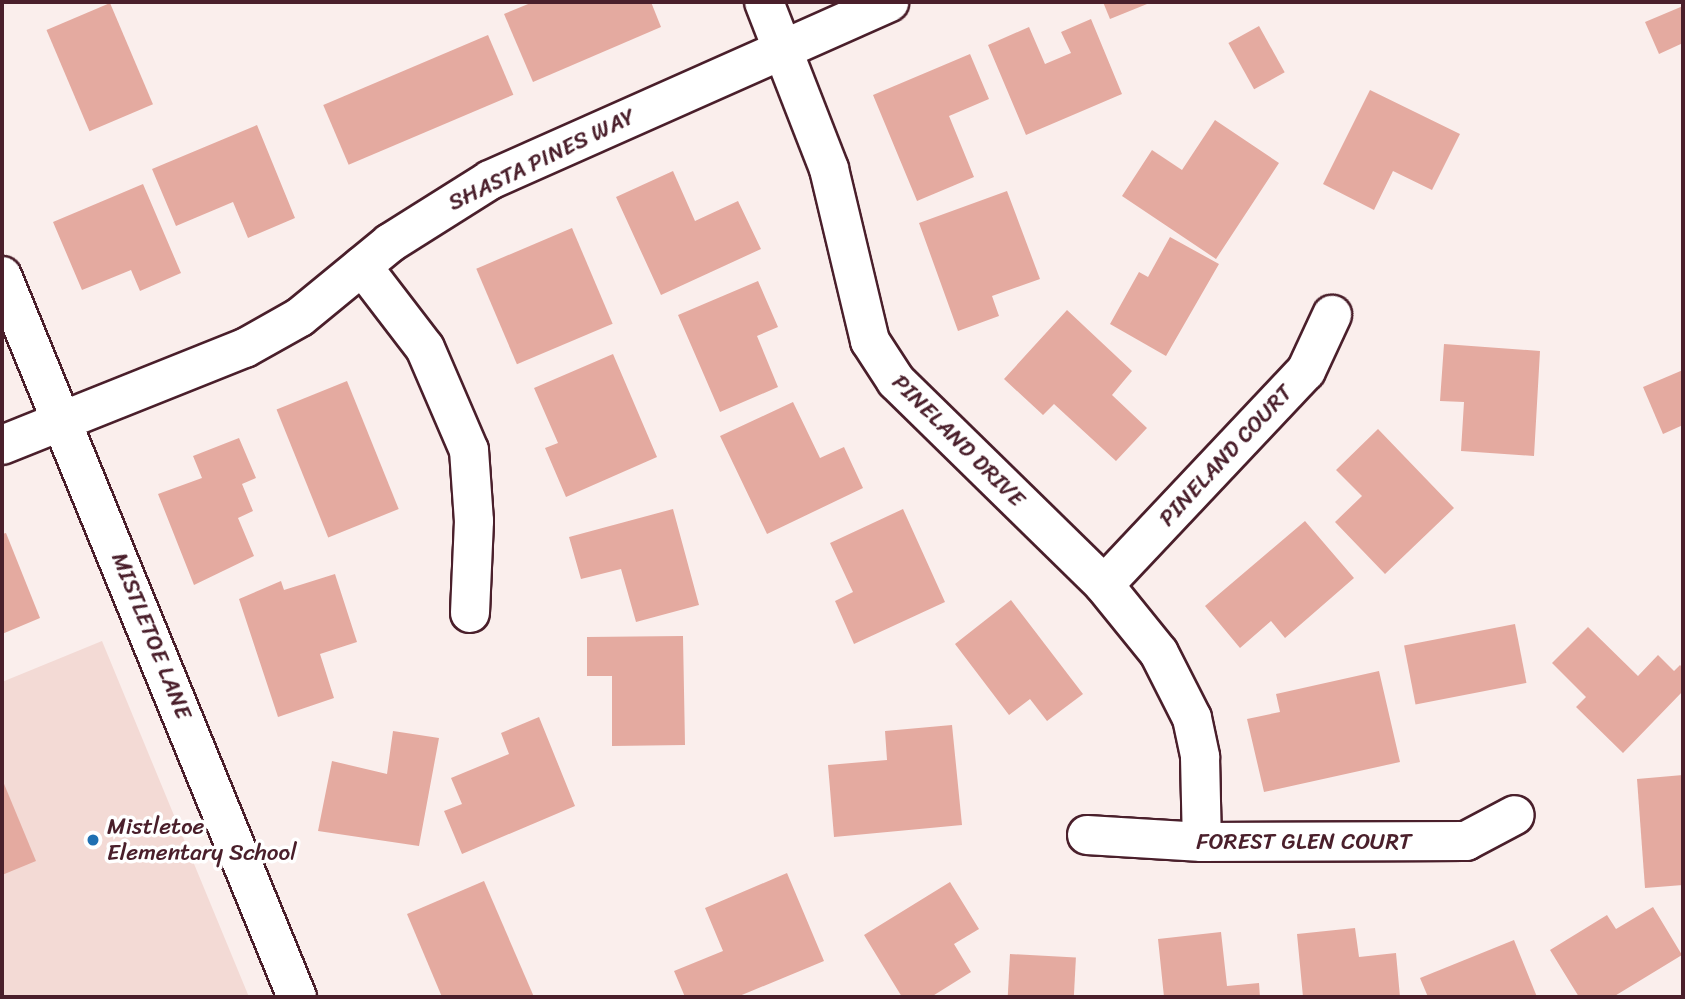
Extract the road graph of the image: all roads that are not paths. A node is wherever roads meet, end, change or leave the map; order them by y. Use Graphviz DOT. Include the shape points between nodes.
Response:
graph roads {
  1 [pos="764,2"];
  2 [pos="889,2"];
  3 [pos="785,48"];
  4 [pos="362,266"];
  5 [pos="2,276"];
  6 [pos="1332,315"];
  7 [pos="62,420"];
  8 [pos="2,445"];
  9 [pos="1104,585"];
  10 [pos="470,613"];
  11 [pos="1515,815"];
  12 [pos="1087,835"];
  13 [pos="1202,842"];
  14 [pos="297,997"];
  1 -- 3 [label="street, PINELAND DRIVE"];
  2 -- 3 [label="street, SHASTA PINES WAY"];
  3 -- 4 [label="street, SHASTA PINES WAY" via="490,180 439,210"];
  3 -- 9 [label="street, PINELAND DRIVE" via="829,169 860,306 883,364"];
  4 -- 7 [label="street, SHASTA PINES WAY" via="300,317 245,348"];
  4 -- 10 [label="street" via="425,348 469,450 474,521"];
  5 -- 7 [label="street, MISTLETOE LANE"];
  6 -- 9 [label="street, PINELAND COURT" via="1306,370"];
  7 -- 8 [label="street, SHASTA PINES WAY"];
  7 -- 14 [label="street, MISTLETOE LANE"];
  9 -- 13 [label="street, PINELAND DRIVE" via="1136,619 1183,694 1200,757"];
  11 -- 13 [label="street, FOREST GLEN COURT" via="1466,841"];
  12 -- 13 [label="street, FOREST GLEN COURT"];
}
